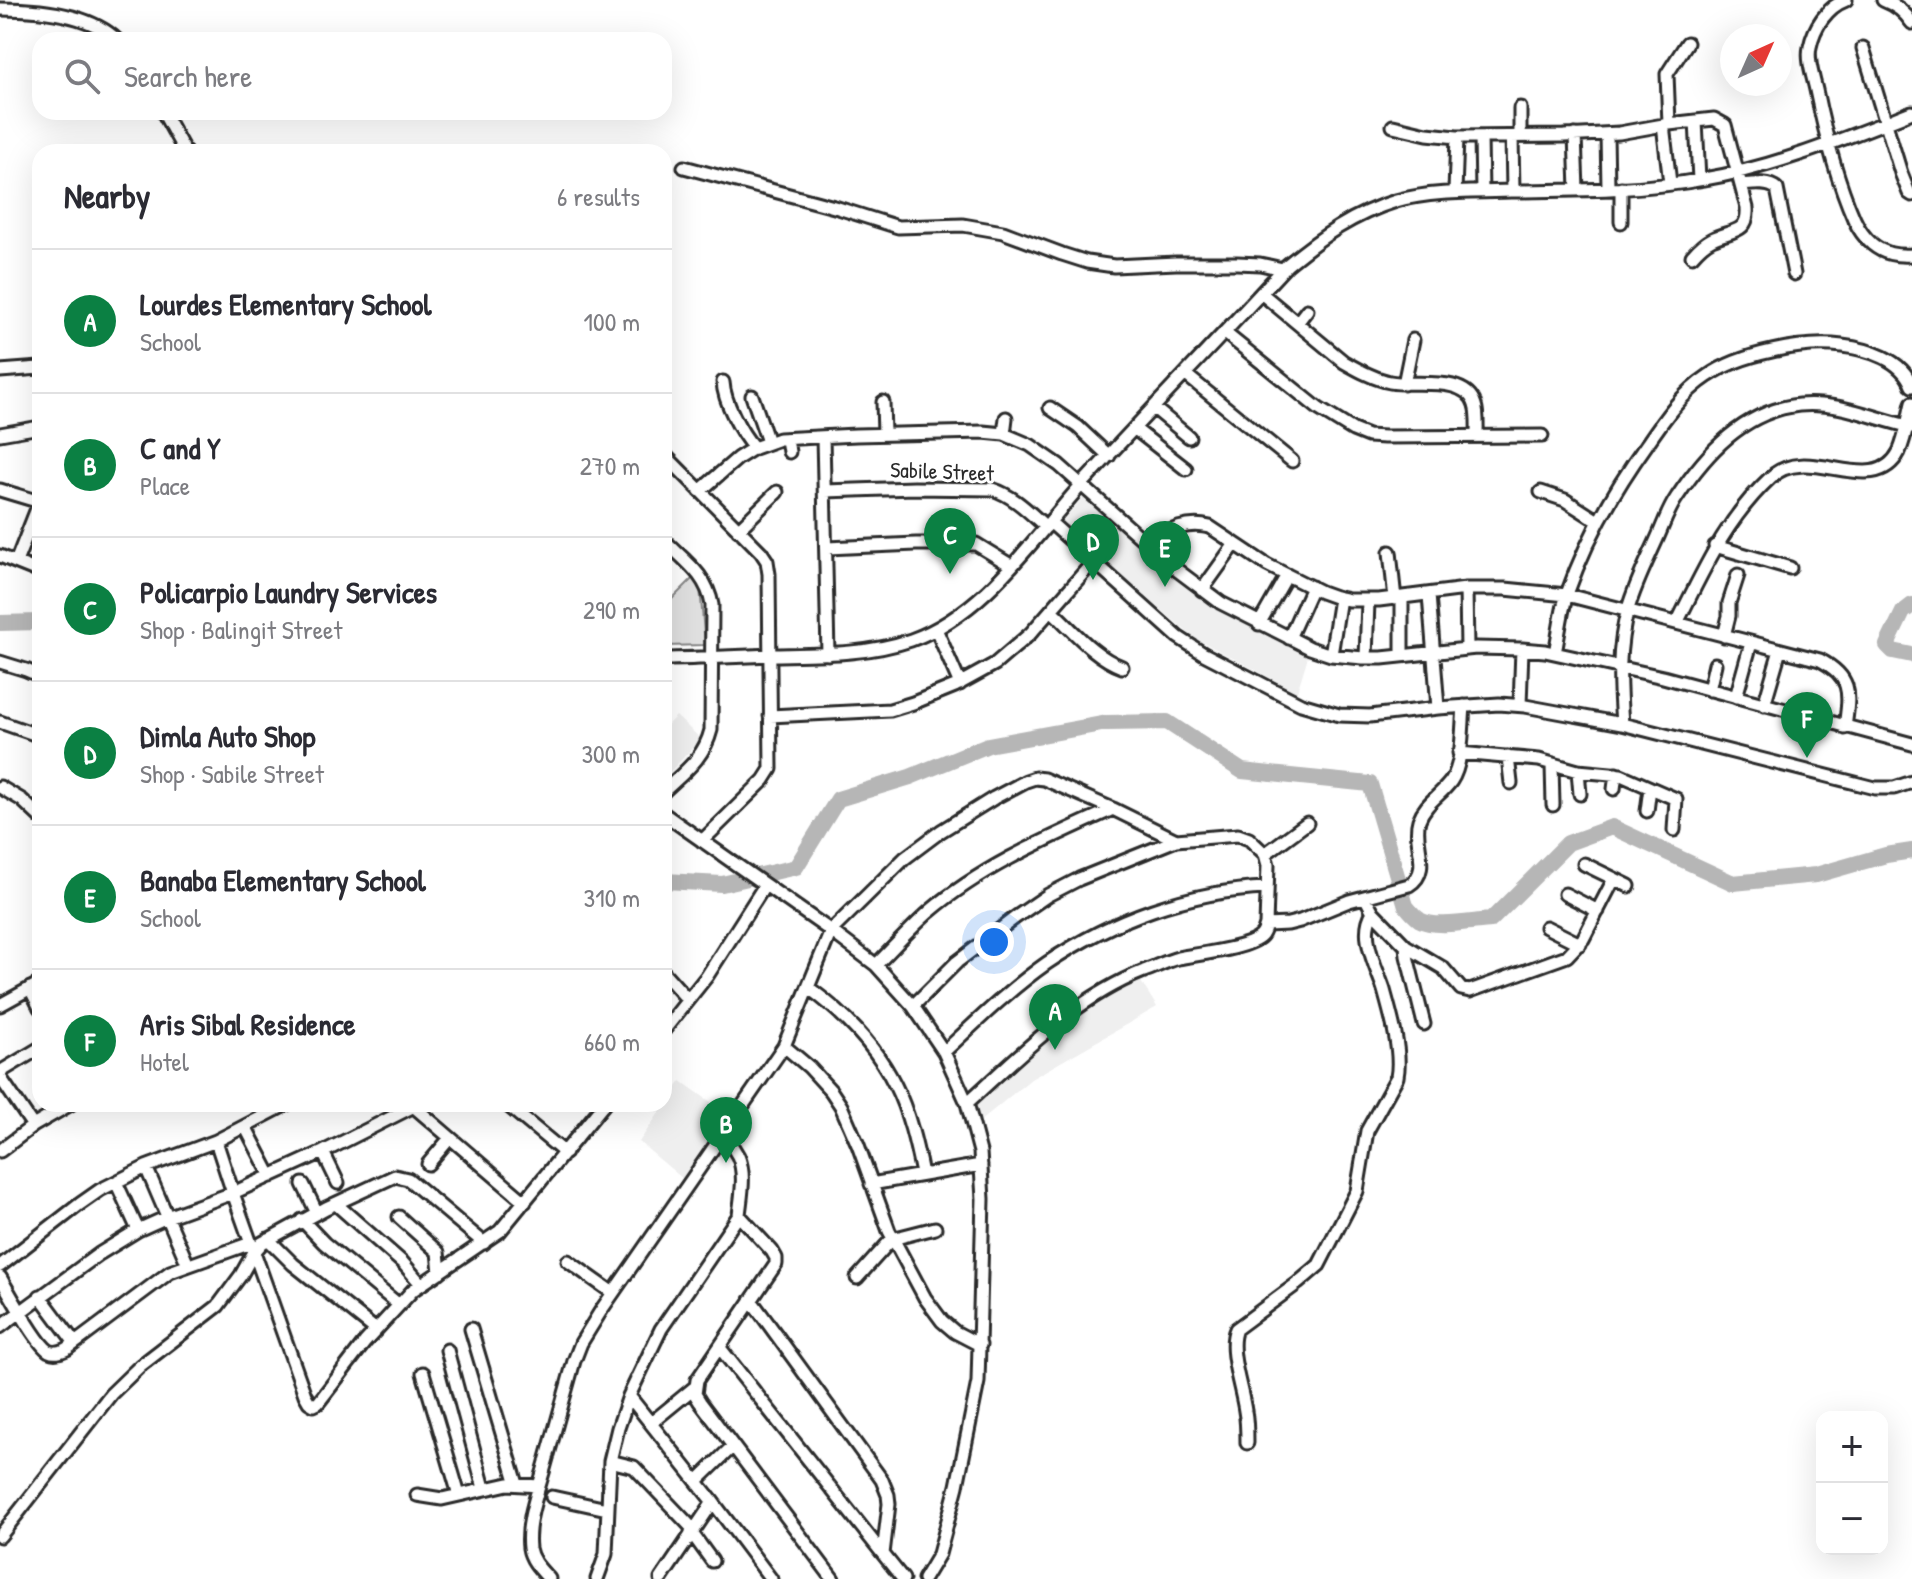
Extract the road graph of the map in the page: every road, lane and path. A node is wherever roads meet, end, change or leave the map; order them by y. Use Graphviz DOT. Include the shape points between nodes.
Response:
graph roads {
  1 [pos="1846,0"];
  2 [pos="1883,0"];
  3 [pos="0,9"];
  4 [pos="1912,23"];
  5 [pos="106,32"];
  6 [pos="1687,43"];
  7 [pos="1863,48"];
  8 [pos="1520,108"];
  9 [pos="1912,112"];
  10 [pos="167,120"];
  11 [pos="1696,121"];
  12 [pos="1885,122"];
  13 [pos="1666,124"];
  14 [pos="1393,126"];
  15 [pos="1607,134"];
  16 [pos="1575,135"];
  17 [pos="1516,136"];
  18 [pos="1457,137"];
  19 [pos="1481,137"];
  20 [pos="181,144"];
  21 [pos="1827,144"];
  22 [pos="684,167"];
  23 [pos="1739,178"];
  24 [pos="1699,180"];
  25 [pos="1670,183"];
  26 [pos="1608,188"];
  27 [pos="1621,188"];
  28 [pos="1577,190"];
  29 [pos="1513,191"];
  30 [pos="1455,192"];
  31 [pos="1482,192"];
  32 [pos="1912,195"];
  33 [pos="1621,222"];
  34 [pos="1912,255"];
  35 [pos="1692,256"];
  36 [pos="1283,269"];
  37 [pos="1794,274"];
  38 [pos="1261,293"];
  39 [pos="1307,310"];
  40 [pos="1297,323"];
  41 [pos="1225,333"];
  42 [pos="1413,340"];
  43 [pos="32,369"];
  44 [pos="0,371"];
  45 [pos="1186,375"];
  46 [pos="723,382"];
  47 [pos="1404,384"];
  48 [pos="1912,386"];
  49 [pos="752,396"];
  50 [pos="883,402"];
  51 [pos="1912,403"];
  52 [pos="1050,408"];
  53 [pos="1154,408"];
  54 [pos="1006,418"];
  55 [pos="1909,427"];
  56 [pos="32,428"];
  57 [pos="1135,429"];
  58 [pos="0,434"];
  59 [pos="884,434"];
  60 [pos="1004,434"];
  61 [pos="1477,436"];
  62 [pos="1542,436"];
  63 [pos="823,437"];
  64 [pos="1189,437"];
  65 [pos="787,439"];
  66 [pos="768,442"];
  67 [pos="754,448"];
  68 [pos="789,452"];
  69 [pos="1109,456"];
  70 [pos="1292,461"];
  71 [pos="672,462"];
  72 [pos="1186,469"];
  73 [pos="1083,484"];
  74 [pos="0,490"];
  75 [pos="700,491"];
  76 [pos="825,491"];
  77 [pos="777,492"];
  78 [pos="1541,492"];
  79 [pos="32,500"];
  80 [pos="1598,521"];
  81 [pos="32,522"];
  82 [pos="1048,524"];
  83 [pos="738,530"];
  84 [pos="1148,542"];
  85 [pos="1235,544"];
  86 [pos="1715,546"];
  87 [pos="672,548"];
  88 [pos="827,548"];
  89 [pos="1390,552"];
  90 [pos="0,556"];
  91 [pos="16,562"];
  92 [pos="1093,562"];
  93 [pos="1012,566"];
  94 [pos="1790,568"];
  95 [pos="32,569"];
  96 [pos="1287,575"];
  97 [pos="1738,575"];
  98 [pos="1312,587"];
  99 [pos="1466,589"];
  100 [pos="1202,590"];
  101 [pos="1429,595"];
  102 [pos="1567,595"];
  103 [pos="1340,598"];
  104 [pos="1398,598"];
  105 [pos="1368,601"];
  106 [pos="1051,610"];
  107 [pos="1628,610"];
  108 [pos="1677,623"];
  109 [pos="1259,624"];
  110 [pos="936,629"];
  111 [pos="1724,636"];
  112 [pos="1289,638"];
  113 [pos="1751,643"];
  114 [pos="1467,649"];
  115 [pos="1522,649"];
  116 [pos="1780,650"];
  117 [pos="1434,651"];
  118 [pos="1555,653"];
  119 [pos="828,654"];
  120 [pos="771,655"];
  121 [pos="1331,655"];
  122 [pos="1402,655"];
  123 [pos="712,658"];
  124 [pos="1366,658"];
  125 [pos="672,659"];
  126 [pos="0,662"];
  127 [pos="1715,664"];
  128 [pos="1122,667"];
  129 [pos="1618,667"];
  130 [pos="32,673"];
  131 [pos="960,684"];
  132 [pos="1709,690"];
  133 [pos="1736,697"];
  134 [pos="1520,705"];
  135 [pos="1764,705"];
  136 [pos="1464,706"];
  137 [pos="1438,708"];
  138 [pos="770,716"];
  139 [pos="0,722"];
  140 [pos="1622,724"];
  141 [pos="1845,728"];
  142 [pos="32,733"];
  143 [pos="1912,744"];
  144 [pos="1459,753"];
  145 [pos="1508,757"];
  146 [pos="1552,765"];
  147 [pos="1578,771"];
  148 [pos="1616,774"];
  149 [pos="1912,782"];
  150 [pos="1511,783"];
  151 [pos="672,784"];
  152 [pos="0,787"];
  153 [pos="1650,788"];
  154 [pos="1614,789"];
  155 [pos="1580,794"];
  156 [pos="1553,805"];
  157 [pos="32,809"];
  158 [pos="1113,809"];
  159 [pos="1647,811"];
  160 [pos="672,820"];
  161 [pos="1307,823"];
  162 [pos="1674,830"];
  163 [pos="1176,840"];
  164 [pos="702,841"];
  165 [pos="1265,854"];
  166 [pos="1584,864"];
  167 [pos="1614,879"];
  168 [pos="762,882"];
  169 [pos="1629,886"];
  170 [pos="1267,888"];
  171 [pos="1565,894"];
  172 [pos="1365,897"];
  173 [pos="1598,911"];
  174 [pos="1373,912"];
  175 [pos="1266,925"];
  176 [pos="1546,927"];
  177 [pos="831,931"];
  178 [pos="1580,944"];
  179 [pos="1406,946"];
  180 [pos="876,965"];
  181 [pos="672,982"];
  182 [pos="32,987"];
  183 [pos="809,988"];
  184 [pos="688,1000"];
  185 [pos="0,1005"];
  186 [pos="913,1006"];
  187 [pos="672,1020"];
  188 [pos="1424,1024"];
  189 [pos="784,1046"];
  190 [pos="944,1052"];
  191 [pos="32,1053"];
  192 [pos="0,1074"];
  193 [pos="967,1103"];
  194 [pos="57,1112"];
  195 [pos="272,1112"];
  196 [pos="399,1112"];
  197 [pos="420,1112"];
  198 [pos="515,1112"];
  199 [pos="521,1112"];
  200 [pos="598,1112"];
  201 [pos="519,1115"];
  202 [pos="33,1126"];
  203 [pos="245,1126"];
  204 [pos="724,1134"];
  205 [pos="450,1138"];
  206 [pos="216,1141"];
  207 [pos="0,1151"];
  208 [pos="323,1152"];
  209 [pos="565,1153"];
  210 [pos="428,1164"];
  211 [pos="981,1165"];
  212 [pos="146,1167"];
  213 [pos="922,1174"];
  214 [pos="271,1176"];
  215 [pos="116,1182"];
  216 [pos="338,1183"];
  217 [pos="303,1184"];
  218 [pos="871,1184"];
  219 [pos="233,1193"];
  220 [pos="525,1202"];
  221 [pos="336,1204"];
  222 [pos="317,1213"];
  223 [pos="739,1215"];
  224 [pos="167,1217"];
  225 [pos="399,1217"];
  226 [pos="302,1220"];
  227 [pos="935,1228"];
  228 [pos="138,1230"];
  229 [pos="268,1239"];
  230 [pos="892,1239"];
  231 [pos="484,1243"];
  232 [pos="252,1248"];
  233 [pos="568,1261"];
  234 [pos="188,1265"];
  235 [pos="0,1266"];
  236 [pos="440,1272"];
  237 [pos="0,1277"];
  238 [pos="857,1278"];
  239 [pos="421,1284"];
  240 [pos="613,1293"];
  241 [pos="40,1296"];
  242 [pos="751,1300"];
  243 [pos="399,1305"];
  244 [pos="20,1311"];
  245 [pos="0,1327"];
  246 [pos="471,1329"];
  247 [pos="376,1330"];
  248 [pos="75,1343"];
  249 [pos="980,1345"];
  250 [pos="720,1348"];
  251 [pos="447,1350"];
  252 [pos="423,1373"];
  253 [pos="695,1387"];
  254 [pos="629,1396"];
  255 [pos="651,1423"];
  256 [pos="1247,1443"];
  257 [pos="733,1446"];
  258 [pos="610,1461"];
  259 [pos="697,1481"];
  260 [pos="517,1484"];
  261 [pos="539,1486"];
  262 [pos="484,1488"];
  263 [pos="417,1495"];
  264 [pos="459,1495"];
  265 [pos="552,1497"];
  266 [pos="713,1502"];
  267 [pos="607,1509"];
  268 [pos="692,1530"];
  269 [pos="0,1536"];
  270 [pos="883,1554"];
  271 [pos="712,1561"];
  272 [pos="549,1579"];
  273 [pos="597,1579"];
  274 [pos="661,1579"];
  275 [pos="771,1579"];
  276 [pos="833,1579"];
  277 [pos="903,1579"];
  278 [pos="924,1579"];
  1 -- 21 [label="street" via="1826,13 1809,49"];
  2 -- 4 [label="street" via="1906,13"];
  3 -- 5 [label="street" via="36,9"];
  6 -- 13 [label="street" via="1667,74"];
  7 -- 12 [label="street"];
  8 -- 17 [label="street"];
  9 -- 12 [label="street"];
  10 -- 20 [label="street"];
  11 -- 13 [label="street"];
  11 -- 23 [label="street" via="1714,119 1725,125"];
  11 -- 24 [label="street"];
  12 -- 21 [label="street"];
  12 -- 32 [label="street"];
  13 -- 15 [label="street"];
  13 -- 25 [label="street"];
  14 -- 18 [label="street"];
  15 -- 16 [label="street"];
  15 -- 26 [label="street"];
  16 -- 17 [label="street"];
  16 -- 28 [label="street"];
  17 -- 19 [label="street"];
  17 -- 29 [label="street"];
  18 -- 19 [label="street"];
  18 -- 30 [label="street"];
  19 -- 31 [label="street"];
  21 -- 23 [label="street"];
  21 -- 34 [label="street" via="1855,223 1870,243 1898,256"];
  22 -- 36 [label="street" via="898,227 963,225 1003,232 1087,262 1237,263"];
  23 -- 24 [label="street"];
  23 -- 35 [label="street" via="1748,213 1744,225 1709,240"];
  23 -- 37 [label="street" via="1777,189"];
  24 -- 25 [label="street"];
  25 -- 27 [label="street"];
  26 -- 27 [label="street"];
  26 -- 28 [label="street"];
  27 -- 33 [label="street"];
  28 -- 29 [label="street"];
  29 -- 31 [label="street"];
  30 -- 31 [label="street"];
  30 -- 36 [label="street" via="1398,201 1357,216"];
  36 -- 38 [label="street"];
  38 -- 40 [label="street"];
  38 -- 41 [label="street"];
  39 -- 40 [label="street"];
  40 -- 47 [label="street" via="1357,370"];
  41 -- 45 [label="street"];
  41 -- 61 [label="street" via="1353,430 1384,437"];
  42 -- 47 [label="street"];
  43 -- 44 [label="street"];
  45 -- 53 [label="street"];
  45 -- 70 [label="street"];
  46 -- 67 [label="street" via="739,428"];
  47 -- 61 [label="street" via="1453,385 1466,392 1475,406"];
  48 -- 80 [label="street" via="1892,362 1838,345 1779,350 1720,369 1687,394 1657,428"];
  49 -- 66 [label="street"];
  50 -- 59 [label="street"];
  51 -- 55 [label="street"];
  52 -- 69 [label="street"];
  53 -- 57 [label="street"];
  53 -- 64 [label="street"];
  54 -- 60 [label="street"];
  55 -- 86 [label="street" via="1897,455 1878,470 1849,472 1793,464 1776,471"];
  55 -- 107 [label="street" via="1819,405 1767,411 1748,421 1722,442 1676,497"];
  56 -- 58 [label="street"];
  57 -- 69 [label="street"];
  57 -- 72 [label="street"];
  59 -- 60 [label="street"];
  59 -- 63 [label="street"];
  60 -- 73 [label="street" via="1030,445"];
  61 -- 62 [label="street"];
  63 -- 65 [label="street"];
  63 -- 76 [label="street"];
  65 -- 66 [label="street"];
  65 -- 68 [label="street"];
  66 -- 67 [label="street"];
  67 -- 75 [label="street"];
  69 -- 73 [label="street"];
  71 -- 75 [label="street"];
  73 -- 82 [label="street"];
  73 -- 84 [label="street"];
  74 -- 79 [label="street"];
  75 -- 83 [label="street"];
  76 -- 82 [label="street, Sabile Street" via="984,488 1003,493"];
  76 -- 88 [label="street"];
  77 -- 83 [label="street"];
  78 -- 80 [label="street"];
  80 -- 102 [label="street"];
  81 -- 91 [label="street"];
  82 -- 92 [label="street, Sabile Street"];
  82 -- 93 [label="street"];
  83 -- 120 [label="street" via="767,561"];
  84 -- 85 [label="street" via="1193,524 1210,527"];
  84 -- 100 [label="street"];
  85 -- 96 [label="street"];
  85 -- 100 [label="street"];
  86 -- 94 [label="street"];
  86 -- 108 [label="street"];
  87 -- 123 [label="street" via="709,590"];
  88 -- 93 [label="street" via="976,544"];
  88 -- 119 [label="street"];
  89 -- 104 [label="street"];
  90 -- 91 [label="street"];
  91 -- 95 [label="street"];
  92 -- 106 [label="street"];
  92 -- 137 [label="street, Sabile Street" via="1178,637 1301,704 1339,715 1370,716"];
  93 -- 110 [label="street"];
  96 -- 98 [label="street"];
  96 -- 109 [label="street"];
  97 -- 111 [label="street"];
  98 -- 103 [label="street"];
  98 -- 112 [label="street"];
  99 -- 101 [label="street"];
  99 -- 102 [label="street"];
  99 -- 114 [label="street"];
  100 -- 109 [label="street"];
  101 -- 104 [label="street"];
  101 -- 117 [label="street"];
  102 -- 107 [label="street"];
  102 -- 118 [label="street"];
  103 -- 105 [label="street"];
  103 -- 121 [label="street"];
  104 -- 105 [label="street"];
  104 -- 122 [label="street"];
  105 -- 124 [label="street"];
  106 -- 128 [label="street"];
  106 -- 131 [label="street" via="995,664"];
  107 -- 108 [label="street"];
  107 -- 129 [label="street"];
  108 -- 111 [label="street"];
  109 -- 112 [label="street"];
  110 -- 119 [label="street" via="879,648"];
  110 -- 131 [label="street"];
  111 -- 113 [label="street"];
  112 -- 121 [label="street"];
  113 -- 116 [label="street"];
  113 -- 133 [label="street"];
  114 -- 115 [label="street"];
  114 -- 117 [label="street"];
  115 -- 118 [label="street"];
  115 -- 134 [label="street"];
  116 -- 135 [label="street"];
  116 -- 141 [label="street" via="1820,660 1843,677 1848,698"];
  117 -- 122 [label="street"];
  117 -- 137 [label="street"];
  118 -- 129 [label="street"];
  119 -- 120 [label="street"];
  120 -- 123 [label="street"];
  120 -- 138 [label="street"];
  121 -- 124 [label="street"];
  122 -- 124 [label="street"];
  123 -- 125 [label="street"];
  123 -- 151 [label="street" via="709,740"];
  126 -- 130 [label="street"];
  127 -- 132 [label="street"];
  129 -- 132 [label="street"];
  129 -- 140 [label="street"];
  131 -- 138 [label="street" via="890,710"];
  132 -- 133 [label="street"];
  133 -- 135 [label="street"];
  134 -- 136 [label="street, Sabile Street"];
  134 -- 140 [label="street, Sabile Street"];
  135 -- 141 [label="street"];
  136 -- 137 [label="street, Sabile Street"];
  136 -- 144 [label="street"];
  138 -- 164 [label="street" via="770,773"];
  139 -- 142 [label="street"];
  140 -- 149 [label="street, Sabile Street" via="1875,788"];
  141 -- 143 [label="street"];
  144 -- 145 [label="street"];
  144 -- 172 [label="street" via="1452,780 1421,816 1418,877 1409,885"];
  145 -- 146 [label="street"];
  145 -- 150 [label="street"];
  146 -- 147 [label="street"];
  146 -- 156 [label="street"];
  147 -- 148 [label="street"];
  147 -- 155 [label="street"];
  148 -- 153 [label="street"];
  148 -- 154 [label="street"];
  152 -- 157 [label="street"];
  153 -- 159 [label="street"];
  153 -- 162 [label="street" via="1676,799"];
  158 -- 163 [label="street"];
  158 -- 177 [label="street" via="1052,781 1026,781 905,858"];
  158 -- 180 [label="street" via="993,868 929,912"];
  160 -- 164 [label="street"];
  161 -- 165 [label="street"];
  163 -- 165 [label="street" via="1238,835"];
  163 -- 186 [label="street" via="1048,895 957,962"];
  164 -- 168 [label="street"];
  165 -- 170 [label="street"];
  166 -- 167 [label="street"];
  167 -- 169 [label="street"];
  167 -- 173 [label="street"];
  168 -- 177 [label="street"];
  168 -- 184 [label="street"];
  170 -- 175 [label="street"];
  170 -- 190 [label="street" via="1187,899 1090,937 1001,999"];
  171 -- 173 [label="street"];
  172 -- 174 [label="street"];
  172 -- 175 [label="street" via="1300,921"];
  173 -- 178 [label="street"];
  174 -- 179 [label="street"];
  174 -- 256 [label="street" via="1369,948 1385,993 1398,1053 1397,1077 1367,1131 1357,1191 1319,1265 1234,1332"];
  175 -- 193 [label="street" via="1258,939 1175,959 1128,977 1083,1003"];
  176 -- 178 [label="street"];
  177 -- 180 [label="street"];
  177 -- 183 [label="street"];
  178 -- 179 [label="street" via="1567,956 1470,991"];
  179 -- 188 [label="street"];
  180 -- 186 [label="street"];
  181 -- 184 [label="street"];
  182 -- 185 [label="street"];
  183 -- 189 [label="street"];
  183 -- 213 [label="street" via="856,1029 896,1086"];
  184 -- 187 [label="street"];
  186 -- 190 [label="street"];
  189 -- 204 [label="street"];
  189 -- 218 [label="street" via="841,1106"];
  190 -- 193 [label="street"];
  191 -- 192 [label="street"];
  192 -- 202 [label="street"];
  193 -- 211 [label="street"];
  194 -- 202 [label="street"];
  195 -- 203 [label="street"];
  196 -- 208 [label="street"];
  197 -- 205 [label="street"];
  198 -- 201 [label="street"];
  199 -- 201 [label="street"];
  200 -- 209 [label="street"];
  201 -- 209 [label="street"];
  202 -- 207 [label="street"];
  203 -- 206 [label="street"];
  203 -- 214 [label="street"];
  204 -- 223 [label="street" via="739,1158 743,1178"];
  204 -- 240 [label="street"];
  205 -- 210 [label="street"];
  205 -- 220 [label="street"];
  206 -- 212 [label="street"];
  206 -- 219 [label="street"];
  208 -- 214 [label="street"];
  208 -- 216 [label="street"];
  209 -- 220 [label="street"];
  211 -- 213 [label="street"];
  211 -- 249 [label="street"];
  212 -- 215 [label="street"];
  212 -- 224 [label="street"];
  213 -- 218 [label="street"];
  214 -- 219 [label="street"];
  215 -- 228 [label="street"];
  215 -- 235 [label="street"];
  217 -- 222 [label="street"];
  218 -- 230 [label="street"];
  219 -- 224 [label="street"];
  219 -- 232 [label="street"];
  220 -- 231 [label="street"];
  221 -- 222 [label="street"];
  221 -- 231 [label="street" via="395,1176 408,1179"];
  221 -- 239 [label="street"];
  222 -- 226 [label="street"];
  223 -- 242 [label="street" via="776,1258 774,1270"];
  223 -- 254 [label="street" via="661,1329"];
  224 -- 228 [label="street"];
  224 -- 234 [label="street"];
  225 -- 236 [label="street" via="438,1252"];
  226 -- 229 [label="street"];
  226 -- 243 [label="street"];
  227 -- 230 [label="street"];
  228 -- 241 [label="street"];
  229 -- 232 [label="street"];
  229 -- 247 [label="street"];
  230 -- 238 [label="street"];
  230 -- 249 [label="street" via="933,1311 955,1332"];
  231 -- 236 [label="street"];
  232 -- 234 [label="street"];
  232 -- 247 [label="street" via="311,1405"];
  232 -- 269 [label="street" via="241,1275 218,1306 111,1394"];
  233 -- 240 [label="street"];
  234 -- 248 [label="street" via="160,1278"];
  236 -- 239 [label="street"];
  237 -- 244 [label="street"];
  239 -- 243 [label="street"];
  240 -- 261 [label="street" via="574,1361"];
  241 -- 244 [label="street"];
  241 -- 248 [label="street"];
  242 -- 250 [label="street"];
  242 -- 270 [label="street" via="882,1480 889,1504"];
  243 -- 247 [label="street"];
  244 -- 245 [label="street"];
  244 -- 248 [label="street" via="47,1350 59,1353"];
  246 -- 260 [label="street"];
  249 -- 278 [label="street" via="957,1486 939,1554"];
  250 -- 253 [label="street"];
  250 -- 270 [label="street"];
  251 -- 262 [label="street"];
  252 -- 264 [label="street"];
  253 -- 255 [label="street"];
  253 -- 257 [label="street"];
  254 -- 255 [label="street"];
  254 -- 258 [label="street"];
  255 -- 259 [label="street"];
  257 -- 259 [label="street"];
  257 -- 276 [label="street"];
  258 -- 267 [label="street"];
  258 -- 268 [label="street" via="634,1467"];
  259 -- 266 [label="street"];
  260 -- 261 [label="street"];
  260 -- 262 [label="street"];
  261 -- 272 [label="street" via="529,1548"];
  262 -- 264 [label="street"];
  263 -- 264 [label="street"];
  265 -- 267 [label="street"];
  266 -- 268 [label="street"];
  266 -- 275 [label="street"];
  267 -- 273 [label="street" via="606,1554"];
  268 -- 271 [label="street"];
  268 -- 274 [label="street"];
  270 -- 277 [label="street"];
}
